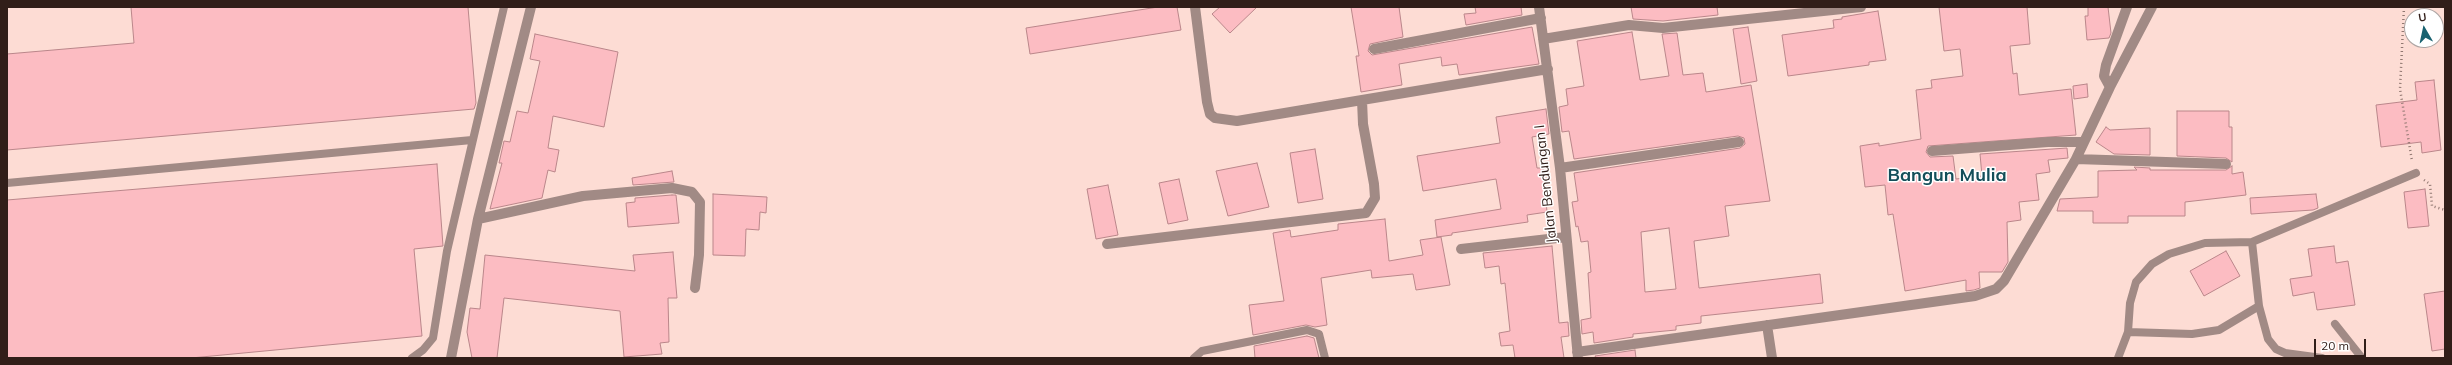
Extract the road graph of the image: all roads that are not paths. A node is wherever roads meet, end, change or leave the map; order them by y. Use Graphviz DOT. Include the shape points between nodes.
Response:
graph roads {
  1 [pos="504,7"];
  2 [pos="531,7"];
  3 [pos="1195,7"];
  4 [pos="1539,7"];
  5 [pos="1861,7"];
  6 [pos="2127,7"];
  7 [pos="2152,7"];
  8 [pos="1541,18"];
  9 [pos="1543,39"];
  10 [pos="1374,49"];
  11 [pos="1548,69"];
  12 [pos="2110,87"];
  13 [pos="1362,100"];
  14 [pos="472,140"];
  15 [pos="1739,142"];
  16 [pos="2084,142"];
  17 [pos="1932,151"];
  18 [pos="2076,159"];
  19 [pos="2226,164"];
  20 [pos="1560,168"];
  21 [pos="2416,173"];
  22 [pos="7,183"];
  23 [pos="478,219"];
  24 [pos="1566,236"];
  25 [pos="2252,242"];
  26 [pos="1107,244"];
  27 [pos="1461,249"];
  28 [pos="695,288"];
  29 [pos="2259,306"];
  30 [pos="2335,324"];
  31 [pos="1767,325"];
  32 [pos="2128,332"];
  33 [pos="1578,355"];
  34 [pos="412,358"];
  35 [pos="450,358"];
  36 [pos="1194,358"];
  37 [pos="1325,358"];
  38 [pos="1772,358"];
  39 [pos="2118,358"];
  40 [pos="2322,358"];
  41 [pos="2362,358"];
  1 -- 14 [label="lane"];
  2 -- 23 [label="street"];
  3 -- 13 [label="street" via="1207,102 1210,114 1215,118 1237,121"];
  4 -- 8 [label="street, Jalan Bendungan I"];
  5 -- 9 [label="street" via="1663,28 1629,25"];
  6 -- 12 [label="street" via="2106,65 2104,76"];
  7 -- 12 [label="street"];
  8 -- 9 [label="street, Jalan Bendungan I"];
  8 -- 10 [label="street"];
  9 -- 11 [label="street, Jalan Bendungan I"];
  11 -- 13 [label="street"];
  11 -- 20 [label="street, Jalan Bendungan I"];
  12 -- 16 [label="street"];
  13 -- 26 [label="street" via="1363,124 1374,184 1374,198 1366,213"];
  14 -- 22 [label="lane"];
  14 -- 34 [label="lane" via="447,252 433,338"];
  15 -- 20 [label="street"];
  16 -- 17 [label="street" via="2048,142"];
  16 -- 18 [label="street"];
  18 -- 19 [label="street"];
  18 -- 31 [label="street" via="2004,280 1989,293"];
  20 -- 24 [label="street, Jalan Bendungan I"];
  21 -- 25 [label="lane"];
  23 -- 28 [label="street" via="583,196 672,188 692,192 700,202 699,255"];
  23 -- 35 [label="street"];
  24 -- 27 [label="street"];
  24 -- 33 [label="street, Jalan Bendungan I"];
  25 -- 29 [label="lane"];
  25 -- 32 [label="lane" via="2205,243 2169,254 2152,264 2136,282 2130,303"];
  29 -- 32 [label="lane" via="2219,330 2192,334"];
  29 -- 40 [label="lane" via="2268,339 2276,349 2285,353"];
  30 -- 41 [label="lane"];
  31 -- 33 [label="street"];
  31 -- 38 [label="street"];
  32 -- 39 [label="lane"];
  36 -- 37 [label="lane" via="1202,351 1307,330 1319,334"];
}
